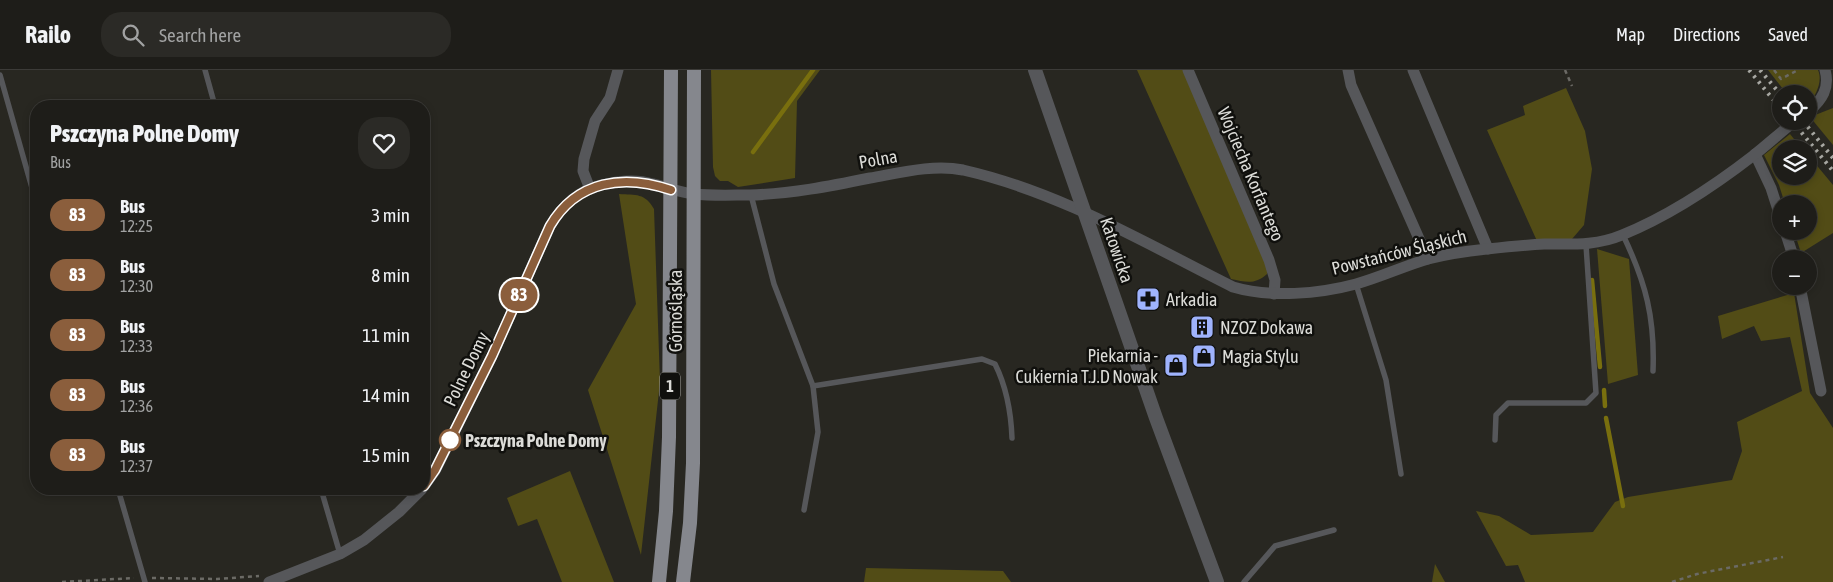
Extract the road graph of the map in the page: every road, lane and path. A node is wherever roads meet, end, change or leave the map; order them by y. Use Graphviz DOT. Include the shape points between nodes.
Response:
graph roads {
  1 [pos="205,70"];
  2 [pos="618,70"];
  3 [pos="671,70"];
  4 [pos="694,70"];
  5 [pos="1035,70"];
  6 [pos="1188,70"];
  7 [pos="1348,70"];
  8 [pos="1413,70"];
  9 [pos="1565,70"];
  10 [pos="1774,70"];
  11 [pos="1798,70"];
  12 [pos="1825,70"];
  13 [pos="0,75"];
  14 [pos="1572,86"];
  15 [pos="1829,97"];
  16 [pos="213,100"];
  17 [pos="1817,105"];
  18 [pos="1784,130"];
  19 [pos="1755,154"];
  20 [pos="30,181"];
  21 [pos="590,189"];
  22 [pos="671,190"];
  23 [pos="694,194"];
  24 [pos="751,195"];
  25 [pos="1773,195"];
  26 [pos="1084,211"];
  27 [pos="1623,235"];
  28 [pos="1586,245"];
  29 [pos="1488,249"];
  30 [pos="1428,259"];
  31 [pos="1356,284"];
  32 [pos="1274,294"];
  33 [pos="1802,295"];
  34 [pos="1654,371"];
  35 [pos="813,386"];
  36 [pos="1821,391"];
  37 [pos="1012,438"];
  38 [pos="1495,440"];
  39 [pos="1401,474"];
  40 [pos="430,478"];
  41 [pos="120,495"];
  42 [pos="323,495"];
  43 [pos="416,495"];
  44 [pos="804,510"];
  45 [pos="1334,530"];
  46 [pos="340,554"];
  47 [pos="1783,557"];
  48 [pos="266,578"];
  49 [pos="144,580"];
  50 [pos="62,582"];
  51 [pos="658,582"];
  52 [pos="683,582"];
  53 [pos="1217,582"];
  54 [pos="1244,582"];
  55 [pos="1672,582"];
  1 -- 16 [label="lane"];
  2 -- 21 [label="street" via="610,98 595,121 584,159 583,171"];
  3 -- 22 [label="main road, Górnośląska / 1"];
  4 -- 23 [label="main road, Górnośląska / 1"];
  5 -- 26 [label="street, Katowicka"];
  6 -- 32 [label="street, Wojciecha Korfantego" via="1269,260 1275,280"];
  7 -- 30 [label="street"];
  8 -- 29 [label="street"];
  9 -- 14 [label="path"];
  10 -- 11 [label="path" via="1781,79"];
  12 -- 15 [label="street"];
  13 -- 20 [label="lane"];
  15 -- 17 [label="street"];
  18 -- 19 [label="street, Powstańców Śląskich"];
  19 -- 25 [label="street"];
  19 -- 27 [label="street, Powstańców Śląskich" via="1676,208"];
  21 -- 22 [label="street, Polne Domy" via="628,181 652,183"];
  21 -- 40 [label="street, Polne Domy" via="567,203 550,226 492,356"];
  22 -- 23 [label="street, Polna"];
  22 -- 51 [label="main road, Górnośląska / 1" via="669,437 666,511"];
  23 -- 24 [label="street, Polna"];
  23 -- 52 [label="main road, Górnośląska / 1" via="693,463"];
  24 -- 26 [label="street, Polna" via="932,168 986,176"];
  24 -- 35 [label="lane" via="774,284"];
  26 -- 32 [label="street, Powstańców Śląskich" via="1233,287"];
  26 -- 53 [label="street, Katowicka"];
  27 -- 28 [label="street, Powstańców Śląskich"];
  27 -- 34 [label="lane" via="1646,290 1654,340"];
  28 -- 29 [label="street, Powstańców Śląskich" via="1542,244"];
  28 -- 38 [label="lane" via="1596,393 1586,403 1508,403 1496,415"];
  29 -- 30 [label="street, Powstańców Śląskich"];
  30 -- 31 [label="street, Powstańców Śląskich"];
  31 -- 32 [label="street, Powstańców Śląskich"];
  31 -- 39 [label="lane" via="1386,380"];
  33 -- 36 [label="street"];
  35 -- 37 [label="lane" via="982,359 995,364 1003,381 1011,413"];
  35 -- 44 [label="lane" via="818,432"];
  41 -- 49 [label="lane"];
  42 -- 46 [label="lane"];
  43 -- 46 [label="street, Polne Domy" via="364,540"];
  45 -- 54 [label="lane" via="1275,546"];
  46 -- 48 [label="street, Polne Domy"];
  47 -- 55 [label="path"];
  48 -- 49 [label="path"];
  49 -- 50 [label="path"];
}
